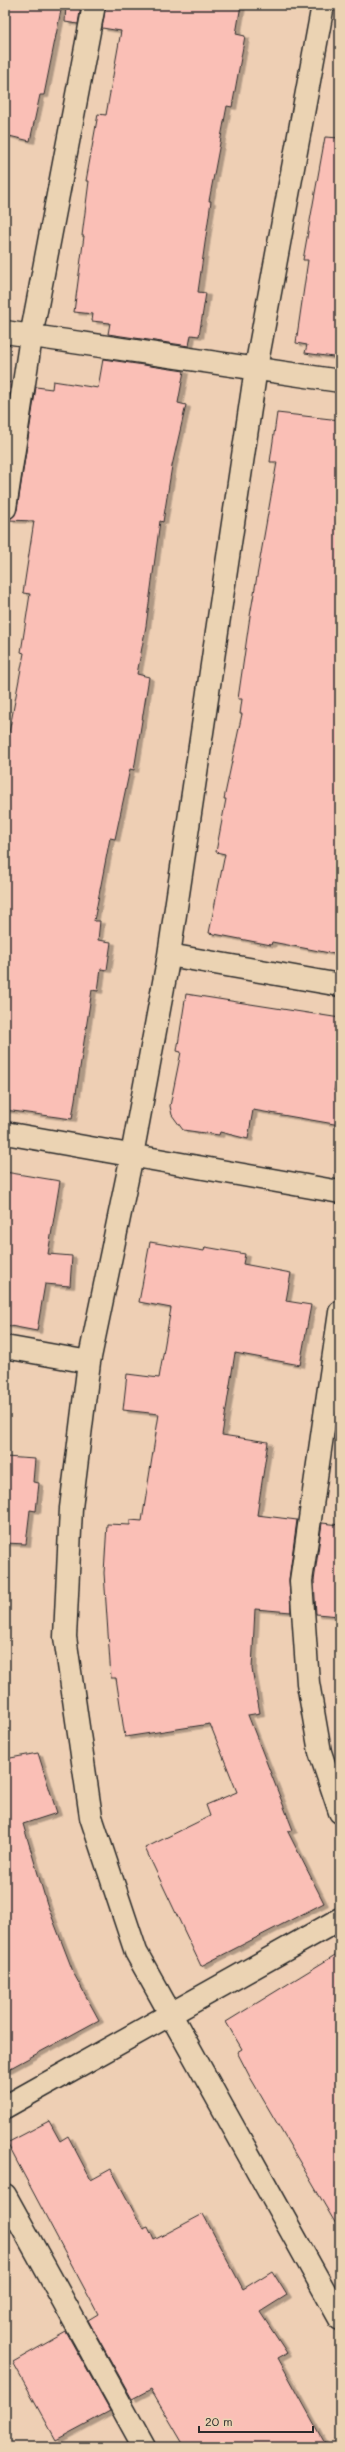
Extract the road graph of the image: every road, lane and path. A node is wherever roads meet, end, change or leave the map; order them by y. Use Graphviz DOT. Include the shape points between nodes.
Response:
graph roads {
  1 [pos="94,5"];
  2 [pos="323,5"];
  3 [pos="5,332"];
  4 [pos="31,337"];
  5 [pos="256,368"];
  6 [pos="340,381"];
  7 [pos="5,508"];
  8 [pos="169,955"];
  9 [pos="340,985"];
  10 [pos="5,1133"];
  11 [pos="132,1156"];
  12 [pos="340,1192"];
  13 [pos="340,1312"];
  14 [pos="5,1347"];
  15 [pos="89,1362"];
  16 [pos="334,1397"];
  17 [pos="340,1812"];
  18 [pos="340,1919"];
  19 [pos="170,2016"];
  20 [pos="5,2107"];
  21 [pos="5,2194"];
  22 [pos="340,2319"];
  23 [pos="144,2447"];
  1 -- 4 [label="street"];
  2 -- 5 [label="street"];
  3 -- 4 [label="street"];
  4 -- 5 [label="street"];
  4 -- 7 [label="street"];
  5 -- 6 [label="street"];
  5 -- 8 [label="street"];
  8 -- 9 [label="street"];
  8 -- 11 [label="street"];
  10 -- 11 [label="street"];
  11 -- 12 [label="street"];
  11 -- 15 [label="street"];
  13 -- 16 [label="street"];
  14 -- 15 [label="street"];
  15 -- 19 [label="street" via="71,1508 65,1637 91,1817 136,1952"];
  16 -- 17 [label="street" via="301,1581 309,1691 320,1752"];
  18 -- 19 [label="street"];
  19 -- 20 [label="street"];
  19 -- 22 [label="street"];
  21 -- 23 [label="street"];
}
